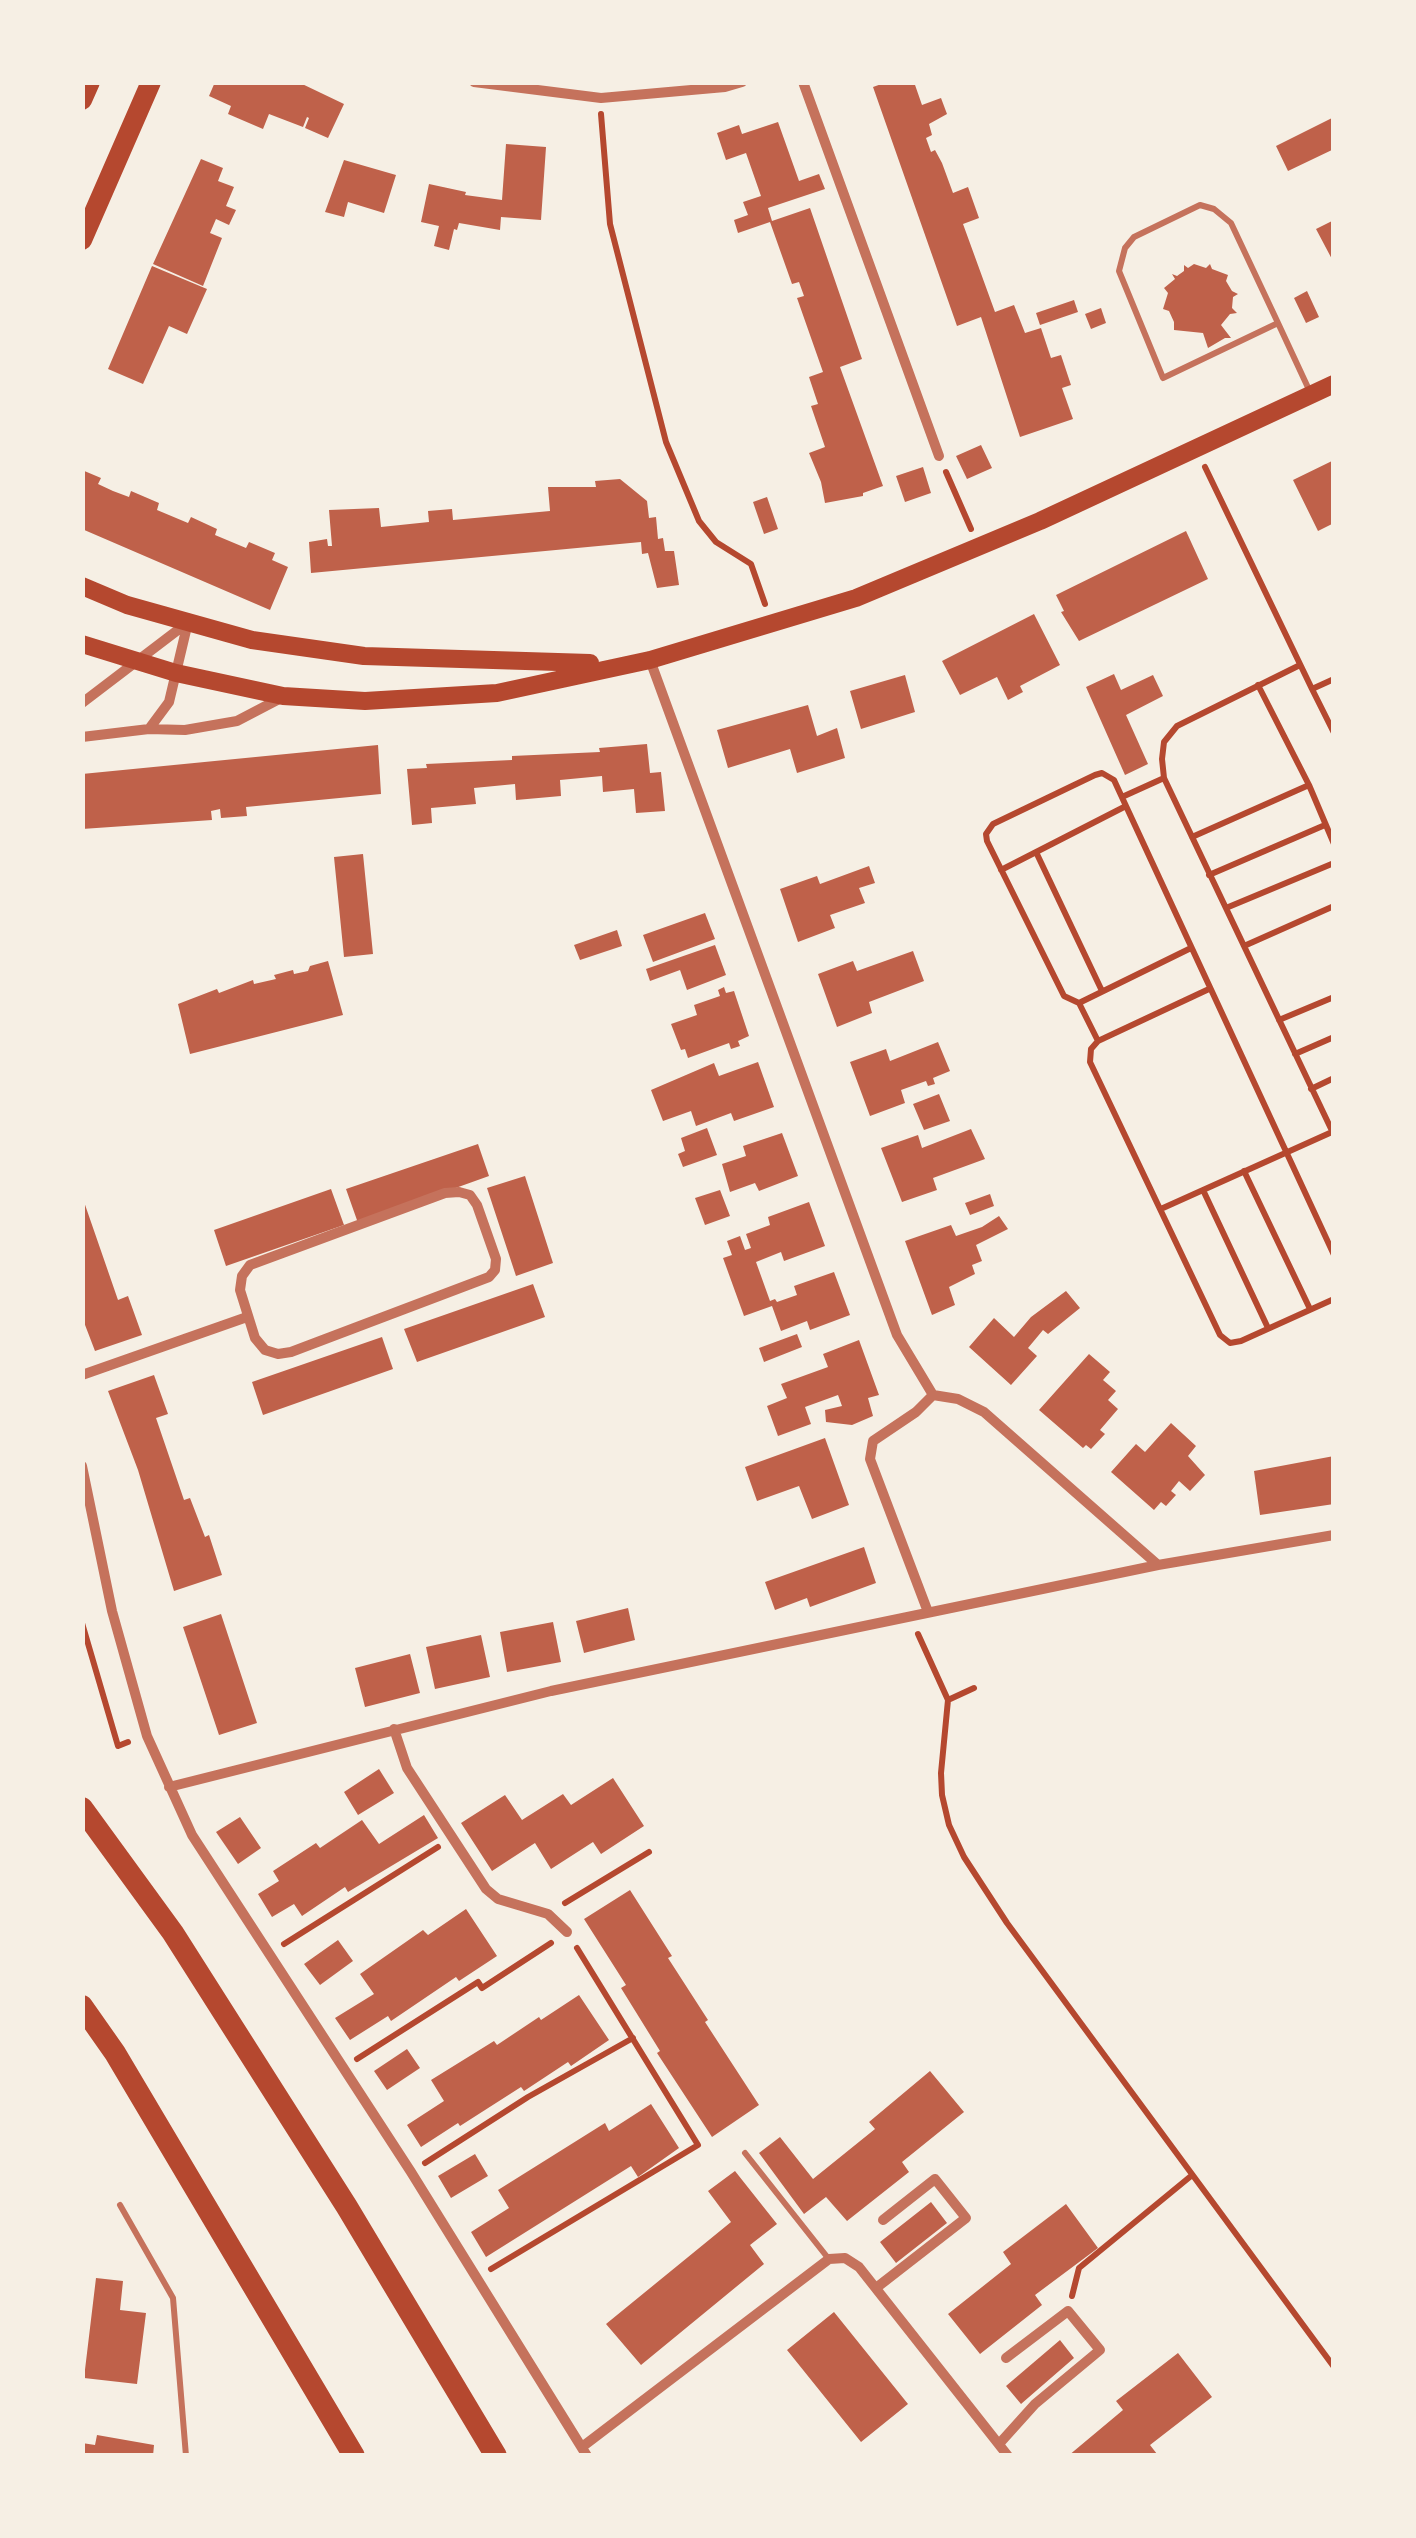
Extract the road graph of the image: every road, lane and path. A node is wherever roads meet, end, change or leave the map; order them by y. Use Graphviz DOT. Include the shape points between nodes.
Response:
graph roads {
  1 [pos="90,82"];
  2 [pos="150,82"];
  3 [pos="474,82"];
  4 [pos="742,82"];
  5 [pos="804,82"];
  6 [pos="600,98"];
  7 [pos="82,100"];
  8 [pos="82,240"];
  9 [pos="1278,323"];
  10 [pos="1334,384"];
  11 [pos="1311,394"];
  12 [pos="1196,448"];
  13 [pos="939,456"];
  14 [pos="955,492"];
  15 [pos="979,548"];
  16 [pos="82,586"];
  17 [pos="188,622"];
  18 [pos="772,624"];
  19 [pos="82,644"];
  20 [pos="650,660"];
  21 [pos="138,662"];
  22 [pos="1300,664"];
  23 [pos="176,673"];
  24 [pos="1334,679"];
  25 [pos="1258,685"];
  26 [pos="1312,690"];
  27 [pos="283,696"];
  28 [pos="82,703"];
  29 [pos="149,729"];
  30 [pos="1334,733"];
  31 [pos="82,737"];
  32 [pos="1164,778"];
  33 [pos="1309,785"];
  34 [pos="1122,797"];
  35 [pos="1126,806"];
  36 [pos="1325,825"];
  37 [pos="1192,836"];
  38 [pos="1334,844"];
  39 [pos="1036,852"];
  40 [pos="1334,862"];
  41 [pos="1001,870"];
  42 [pos="1209,875"];
  43 [pos="1334,906"];
  44 [pos="1226,908"];
  45 [pos="1244,946"];
  46 [pos="1191,948"];
  47 [pos="1210,989"];
  48 [pos="1102,991"];
  49 [pos="1334,997"];
  50 [pos="1079,1003"];
  51 [pos="1279,1020"];
  52 [pos="1334,1036"];
  53 [pos="1098,1041"];
  54 [pos="1295,1054"];
  55 [pos="1334,1078"];
  56 [pos="1311,1089"];
  57 [pos="1333,1133"];
  58 [pos="1285,1152"];
  59 [pos="1244,1171"];
  60 [pos="1203,1190"];
  61 [pos="1162,1208"];
  62 [pos="1334,1255"];
  63 [pos="1334,1298"];
  64 [pos="1310,1309"];
  65 [pos="247,1318"];
  66 [pos="1268,1328"];
  67 [pos="82,1375"];
  68 [pos="933,1395"];
  69 [pos="82,1466"];
  70 [pos="1334,1535"];
  71 [pos="1158,1566"];
  72 [pos="928,1612"];
  73 [pos="910,1616"];
  74 [pos="82,1623"];
  75 [pos="974,1688"];
  76 [pos="948,1700"];
  77 [pos="394,1729"];
  78 [pos="147,1736"];
  79 [pos="170,1787"];
  80 [pos="82,1808"];
  81 [pos="452,1838"];
  82 [pos="650,1852"];
  83 [pos="548,1914"];
  84 [pos="567,1932"];
  85 [pos="270,1954"];
  86 [pos="82,2006"];
  87 [pos="633,2038"];
  88 [pos="344,2067"];
  89 [pos="745,2153"];
  90 [pos="411,2172"];
  91 [pos="1191,2176"];
  92 [pos="120,2205"];
  93 [pos="882,2220"];
  94 [pos="829,2260"];
  95 [pos="477,2278"];
  96 [pos="876,2288"];
  97 [pos="1068,2310"];
  98 [pos="1006,2358"];
  99 [pos="1334,2367"];
  100 [pos="999,2444"];
  101 [pos="584,2451"];
  102 [pos="186,2456"];
  103 [pos="354,2456"];
  104 [pos="496,2456"];
  105 [pos="1008,2456"];
  1 -- 7 [label="main road"];
  2 -- 8 [label="main road"];
  3 -- 6 [label="street"];
  4 -- 6 [label="street"];
  5 -- 13 [label="street"];
  6 -- 18 [label="path" via="610,224 666,442 699,521 716,542 751,564"];
  9 -- 9 [label="lane" via="1163,378 1119,271 1125,248 1134,237 1200,205 1214,209 1231,223"];
  9 -- 11 [label="lane"];
  10 -- 11 [label="main road"];
  11 -- 12 [label="main road"];
  12 -- 15 [label="main road"];
  12 -- 22 [label="path"];
  14 -- 15 [label="path"];
  15 -- 18 [label="main road"];
  16 -- 17 [label="main road"];
  17 -- 20 [label="main road" via="252,640 364,656 570,664"];
  17 -- 21 [label="street"];
  17 -- 23 [label="street"];
  18 -- 20 [label="main road"];
  19 -- 21 [label="main road"];
  20 -- 27 [label="main road" via="497,693 365,702"];
  20 -- 68 [label="street" via="896,1335"];
  21 -- 23 [label="main road"];
  21 -- 28 [label="street"];
  22 -- 25 [label="path"];
  22 -- 26 [label="path"];
  23 -- 27 [label="main road"];
  23 -- 29 [label="street" via="169,702"];
  24 -- 26 [label="path"];
  25 -- 32 [label="path" via="1171,731 1164,742"];
  25 -- 33 [label="path"];
  26 -- 30 [label="path"];
  27 -- 29 [label="street" via="236,721"];
  29 -- 31 [label="street"];
  32 -- 34 [label="path"];
  32 -- 37 [label="path"];
  33 -- 36 [label="path"];
  33 -- 37 [label="path"];
  34 -- 35 [label="path"];
  34 -- 41 [label="path" via="1109,775 1095,775 993,824 987,841"];
  35 -- 39 [label="path"];
  35 -- 46 [label="path"];
  36 -- 38 [label="path"];
  36 -- 42 [label="path"];
  37 -- 42 [label="path"];
  39 -- 41 [label="path"];
  39 -- 48 [label="path"];
  40 -- 44 [label="path"];
  41 -- 50 [label="path" via="1064,996"];
  42 -- 44 [label="path"];
  43 -- 45 [label="path"];
  44 -- 45 [label="path"];
  45 -- 51 [label="path"];
  46 -- 47 [label="path"];
  46 -- 48 [label="path"];
  47 -- 53 [label="path"];
  47 -- 58 [label="path"];
  48 -- 50 [label="path"];
  49 -- 51 [label="path"];
  50 -- 53 [label="path"];
  51 -- 54 [label="path"];
  52 -- 54 [label="path"];
  53 -- 61 [label="path" via="1090,1062"];
  54 -- 56 [label="path"];
  55 -- 56 [label="path"];
  56 -- 57 [label="path"];
  57 -- 58 [label="path"];
  58 -- 59 [label="path"];
  58 -- 62 [label="path"];
  59 -- 60 [label="path"];
  59 -- 64 [label="path"];
  60 -- 61 [label="path"];
  60 -- 66 [label="path"];
  61 -- 66 [label="path" via="1220,1335 1230,1343"];
  63 -- 64 [label="path"];
  64 -- 66 [label="path"];
  65 -- 65 [label="street" via="265,1350 278,1354 478,1283 496,1270 496,1260 477,1204 459,1192 445,1193 261,1259 242,1276"];
  65 -- 67 [label="street"];
  68 -- 71 [label="street" via="984,1412"];
  68 -- 72 [label="street" via="873,1442 870,1459"];
  69 -- 78 [label="street"];
  70 -- 71 [label="street"];
  71 -- 72 [label="street"];
  72 -- 73 [label="street"];
  73 -- 76 [label="path"];
  73 -- 77 [label="street"];
  74 -- 78 [label="path" via="118,1746"];
  75 -- 76 [label="path"];
  76 -- 91 [label="path" via="942,1795 964,1857"];
  77 -- 79 [label="street"];
  77 -- 81 [label="street" via="408,1768"];
  78 -- 79 [label="street"];
  79 -- 85 [label="street" via="192,1835"];
  80 -- 104 [label="highway" via="174,1934 348,2206"];
  81 -- 83 [label="street" via="498,1899"];
  81 -- 85 [label="path"];
  82 -- 83 [label="path"];
  83 -- 84 [label="street"];
  84 -- 87 [label="path"];
  84 -- 88 [label="path"];
  85 -- 88 [label="street"];
  86 -- 103 [label="highway"];
  87 -- 90 [label="path"];
  87 -- 95 [label="path" via="698,2144"];
  88 -- 90 [label="street"];
  89 -- 94 [label="lane"];
  90 -- 95 [label="street"];
  91 -- 97 [label="path" via="1079,2268"];
  91 -- 99 [label="path"];
  92 -- 102 [label="lane" via="173,2298"];
  93 -- 96 [label="street" via="935,2179 966,2218"];
  94 -- 96 [label="street" via="845,2258"];
  94 -- 101 [label="street"];
  95 -- 101 [label="street"];
  96 -- 100 [label="street"];
  97 -- 98 [label="street"];
  97 -- 100 [label="street" via="1100,2350 1034,2404"];
  100 -- 105 [label="street"];
}
